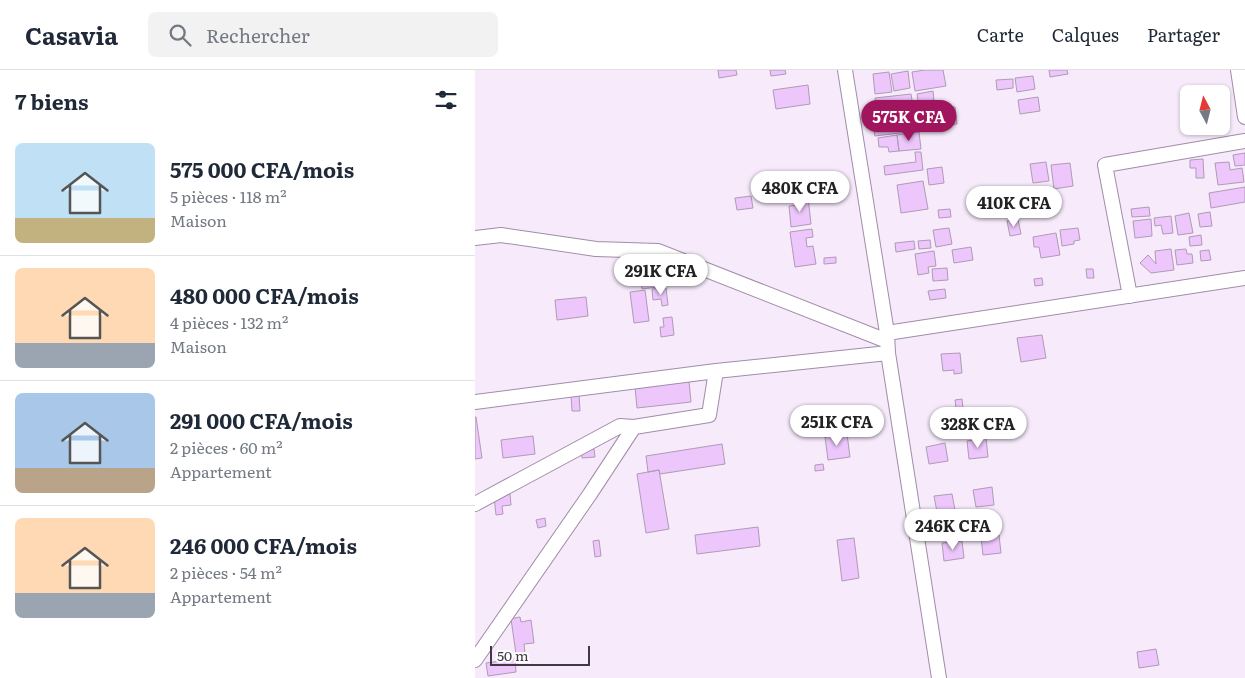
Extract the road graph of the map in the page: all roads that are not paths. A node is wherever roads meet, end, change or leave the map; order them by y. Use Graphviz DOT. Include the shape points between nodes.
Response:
graph roads {
  1 [pos="845,70"];
  2 [pos="1238,70"];
  3 [pos="1245,117"];
  4 [pos="1245,141"];
  5 [pos="475,238"];
  6 [pos="1245,278"];
  7 [pos="1130,296"];
  8 [pos="887,342"];
  9 [pos="716,371"];
  10 [pos="475,402"];
  11 [pos="635,427"];
  12 [pos="475,504"];
  13 [pos="475,660"];
  14 [pos="939,678"];
  1 -- 8 [label="street"];
  2 -- 3 [label="street"];
  4 -- 7 [label="street" via="1105,165"];
  5 -- 8 [label="street" via="501,235 596,249 658,251"];
  6 -- 7 [label="street"];
  7 -- 8 [label="street"];
  8 -- 9 [label="street"];
  8 -- 14 [label="street"];
  9 -- 10 [label="street"];
  9 -- 11 [label="street" via="709,415"];
  11 -- 12 [label="street" via="620,426"];
  11 -- 13 [label="street"];
}
